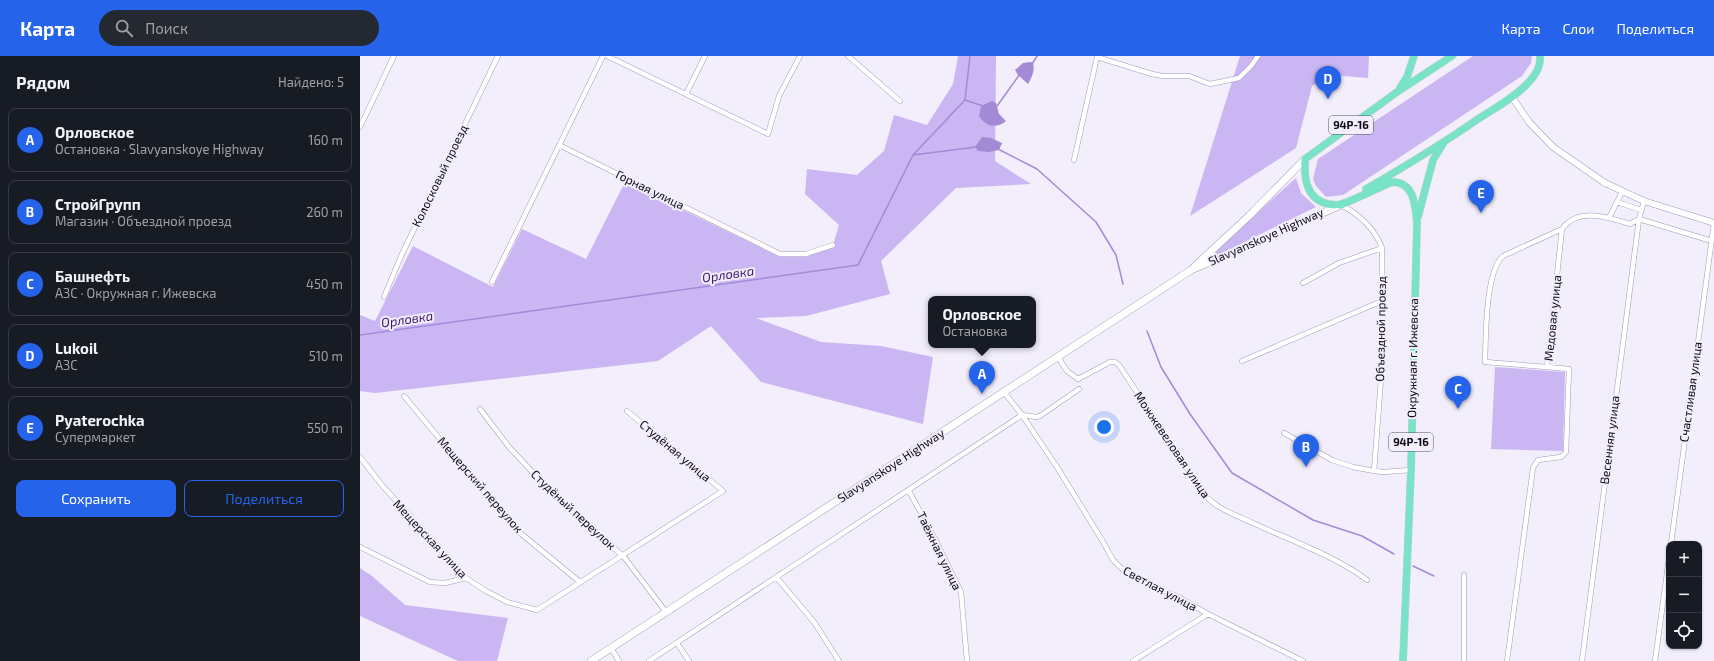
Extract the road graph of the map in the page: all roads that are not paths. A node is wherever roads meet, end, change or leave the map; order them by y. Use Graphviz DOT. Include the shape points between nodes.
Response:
graph roads {
  1 [pos="394,56"];
  2 [pos="498,56"];
  3 [pos="603,56"];
  4 [pos="607,56"];
  5 [pos="705,56"];
  6 [pos="800,56"];
  7 [pos="848,56"];
  8 [pos="1258,56"];
  9 [pos="1414,56"];
  10 [pos="1452,56"];
  11 [pos="1540,56"];
  12 [pos="854,58"];
  13 [pos="1397,92"];
  14 [pos="686,94"];
  15 [pos="1512,97"];
  16 [pos="900,101"];
  17 [pos="360,127"];
  18 [pos="1444,142"];
  19 [pos="559,145"];
  20 [pos="1305,159"];
  21 [pos="1074,160"];
  22 [pos="1622,192"];
  23 [pos="1644,201"];
  24 [pos="1617,202"];
  25 [pos="1341,205"];
  26 [pos="1641,210"];
  27 [pos="1609,218"];
  28 [pos="1639,219"];
  29 [pos="1417,223"];
  30 [pos="1714,223"];
  31 [pos="1562,229"];
  32 [pos="1712,241"];
  33 [pos="833,245"];
  34 [pos="1382,248"];
  35 [pos="1191,270"];
  36 [pos="492,282"];
  37 [pos="1303,283"];
  38 [pos="384,297"];
  39 [pos="1382,301"];
  40 [pos="1058,357"];
  41 [pos="1242,361"];
  42 [pos="1547,367"];
  43 [pos="1079,389"];
  44 [pos="1004,392"];
  45 [pos="404,396"];
  46 [pos="480,409"];
  47 [pos="627,411"];
  48 [pos="1022,415"];
  49 [pos="1284,433"];
  50 [pos="360,457"];
  51 [pos="1411,470"];
  52 [pos="1374,471"];
  53 [pos="909,491"];
  54 [pos="1671,541"];
  55 [pos="360,547"];
  56 [pos="622,556"];
  57 [pos="1464,575"];
  58 [pos="1666,577"];
  59 [pos="466,578"];
  60 [pos="777,578"];
  61 [pos="1367,580"];
  62 [pos="580,582"];
  63 [pos="666,612"];
  64 [pos="1208,614"];
  65 [pos="677,643"];
  66 [pos="611,648"];
  67 [pos="591,661"];
  68 [pos="619,661"];
  69 [pos="649,661"];
  70 [pos="689,661"];
  71 [pos="839,661"];
  72 [pos="967,661"];
  73 [pos="1133,661"];
  74 [pos="1303,661"];
  75 [pos="1403,661"];
  76 [pos="1464,661"];
  77 [pos="1507,661"];
  78 [pos="1582,661"];
  79 [pos="1655,661"];
  1 -- 17 [label="street"];
  2 -- 38 [label="street, Колосковый проезд" via="402,254"];
  3 -- 19 [label="street"];
  4 -- 14 [label="street"];
  5 -- 14 [label="street"];
  6 -- 14 [label="street" via="779,96 768,134"];
  7 -- 12 [label="street"];
  8 -- 21 [label="street" via="1240,78 1210,84 1189,76 1152,74 1097,57"];
  9 -- 13 [label="main road, 94Р-16" via="1408,77"];
  10 -- 13 [label="main road, 94Р-16"];
  11 -- 15 [label="main road, 94Р-16" via="1535,74"];
  12 -- 16 [label="street"];
  13 -- 20 [label="main road, 94Р-16"];
  15 -- 18 [label="main road, 94Р-16"];
  15 -- 22 [label="street" via="1529,122 1553,147"];
  18 -- 25 [label="main road, 94Р-16"];
  18 -- 29 [label="main road, Окружная г. Ижевска / 94Р-16" via="1433,160"];
  19 -- 33 [label="street, Горная улица" via="780,254 806,254"];
  19 -- 36 [label="street"];
  20 -- 25 [label="main road" via="1305,181 1315,198"];
  20 -- 35 [label="main road, Slavyanskoye Highway"];
  22 -- 23 [label="street"];
  22 -- 24 [label="street"];
  23 -- 26 [label="street, Весенняя улица"];
  23 -- 30 [label="street"];
  24 -- 26 [label="street"];
  24 -- 27 [label="street"];
  25 -- 29 [label="main road, Окружная г. Ижевска / 94Р-16" via="1392,182 1399,182 1405,184 1412,194"];
  25 -- 34 [label="street" via="1360,218 1378,238"];
  25 -- 35 [label="main road, Slavyanskoye Highway"];
  26 -- 28 [label="street, Весенняя улица"];
  27 -- 28 [label="street" via="1630,224"];
  27 -- 31 [label="street" via="1579,217 1567,222"];
  28 -- 32 [label="street"];
  28 -- 78 [label="street, Весенняя улица"];
  29 -- 51 [label="main road, Окружная г. Ижевска / 94Р-16"];
  30 -- 32 [label="street, Счастливая улица"];
  31 -- 42 [label="street, Медовая улица"];
  31 -- 42 [label="street" via="1503,256 1498,260 1490,284 1485,362"];
  32 -- 54 [label="street, Счастливая улица"];
  34 -- 37 [label="street" via="1339,263"];
  34 -- 39 [label="street, Объездной проезд"];
  35 -- 40 [label="main road, Slavyanskoye Highway"];
  39 -- 41 [label="street"];
  39 -- 52 [label="street, Объездной проезд" via="1383,353"];
  40 -- 44 [label="main road, Slavyanskoye Highway"];
  40 -- 61 [label="street, Можжевеловая улица" via="1067,370 1078,379 1110,362 1115,362 1202,493 1215,506 1311,549"];
  42 -- 77 [label="street, Медовая улица" via="1570,369 1566,452 1561,458 1538,460 1533,468"];
  43 -- 48 [label="street" via="1040,416"];
  44 -- 48 [label="street, Светлая улица"];
  44 -- 63 [label="main road, Slavyanskoye Highway"];
  45 -- 62 [label="street, Мещерский переулок" via="514,528"];
  46 -- 56 [label="street, Студёный переулок" via="509,447 553,494"];
  47 -- 56 [label="street, Студёная улица" via="723,491"];
  48 -- 53 [label="street"];
  48 -- 64 [label="street, Светлая улица" via="1057,467 1113,560 1129,574"];
  49 -- 52 [label="street" via="1332,460 1353,468"];
  50 -- 59 [label="street, Мещерская улица"];
  51 -- 52 [label="street"];
  51 -- 75 [label="main road, Окружная г. Ижевска / 94Р-16"];
  53 -- 60 [label="street"];
  53 -- 72 [label="street, Таёжная улица" via="961,592"];
  55 -- 59 [label="street" via="430,582 445,583"];
  56 -- 62 [label="street"];
  56 -- 63 [label="street, Студёный переулок"];
  57 -- 76 [label="street"];
  58 -- 79 [label="street"];
  59 -- 62 [label="street, Мещерская улица" via="507,602 537,610"];
  60 -- 65 [label="street"];
  60 -- 71 [label="street" via="814,622"];
  63 -- 66 [label="main road, Slavyanskoye Highway"];
  64 -- 73 [label="street"];
  64 -- 74 [label="street, Светлая улица"];
  65 -- 69 [label="street"];
  65 -- 70 [label="street"];
  66 -- 67 [label="main road, Slavyanskoye Highway"];
  66 -- 68 [label="street"];
}
